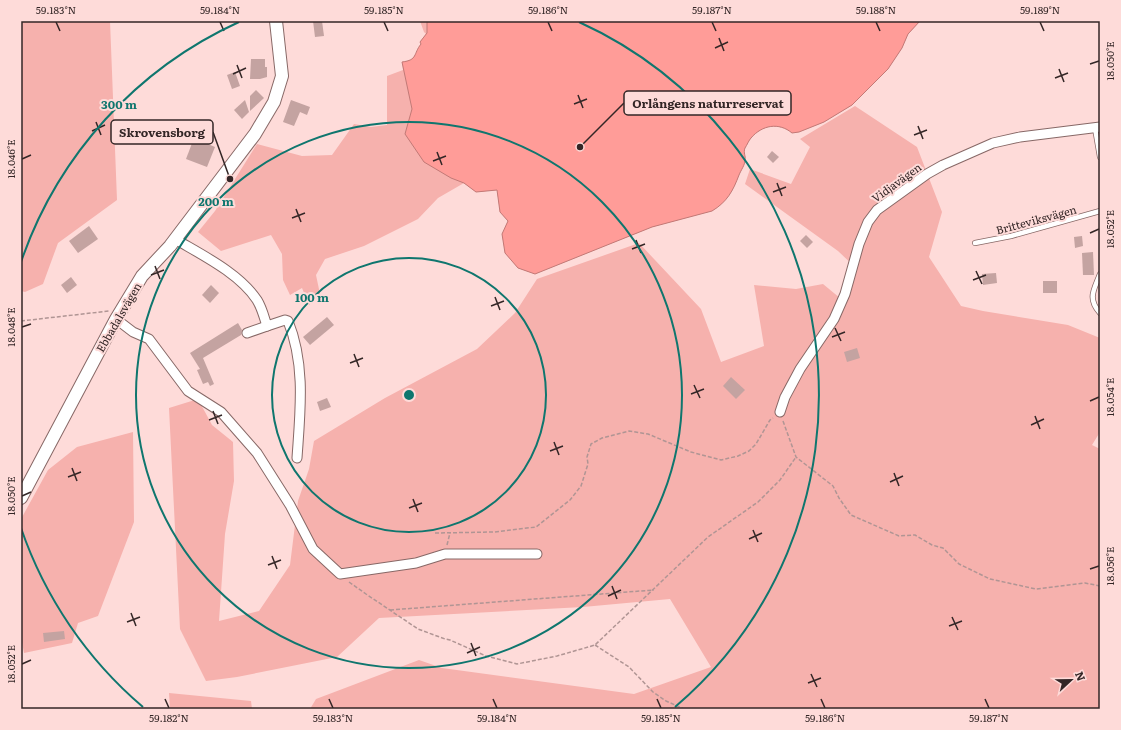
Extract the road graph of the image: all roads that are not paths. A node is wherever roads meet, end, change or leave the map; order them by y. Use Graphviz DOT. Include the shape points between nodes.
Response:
graph roads {
  1 [pos="276,21"];
  2 [pos="1098,127"];
  3 [pos="1100,157"];
  4 [pos="1100,211"];
  5 [pos="175,239"];
  6 [pos="975,243"];
  7 [pos="1100,274"];
  8 [pos="1100,313"];
  9 [pos="120,314"];
  10 [pos="267,326"];
  11 [pos="247,333"];
  12 [pos="780,412"];
  13 [pos="297,458"];
  14 [pos="21,498"];
  15 [pos="537,554"];
  1 -- 5 [label="street, Ebbadalsvägen" via="282,76 274,102 255,134"];
  2 -- 3 [label="lane"];
  2 -- 12 [label="street, Vidjavägen" via="1020,136 993,143 927,174 877,210 868,222 859,244 845,294 834,319 800,369"];
  4 -- 6 [label="lane, Britteviksvägen" via="1011,236"];
  5 -- 9 [label="street, Ebbadalsvägen" via="142,276"];
  5 -- 10 [label="street" via="213,262 248,289 257,300"];
  7 -- 8 [label="lane" via="1092,294 1094,306"];
  9 -- 14 [label="street, Ebbadalsvägen"];
  9 -- 15 [label="street" via="133,332 149,339 188,390 221,412 252,448 290,505 313,549 340,574 416,563 444,554"];
  10 -- 11 [label="street"];
  10 -- 13 [label="street" via="288,321 297,353 300,380"];
}
